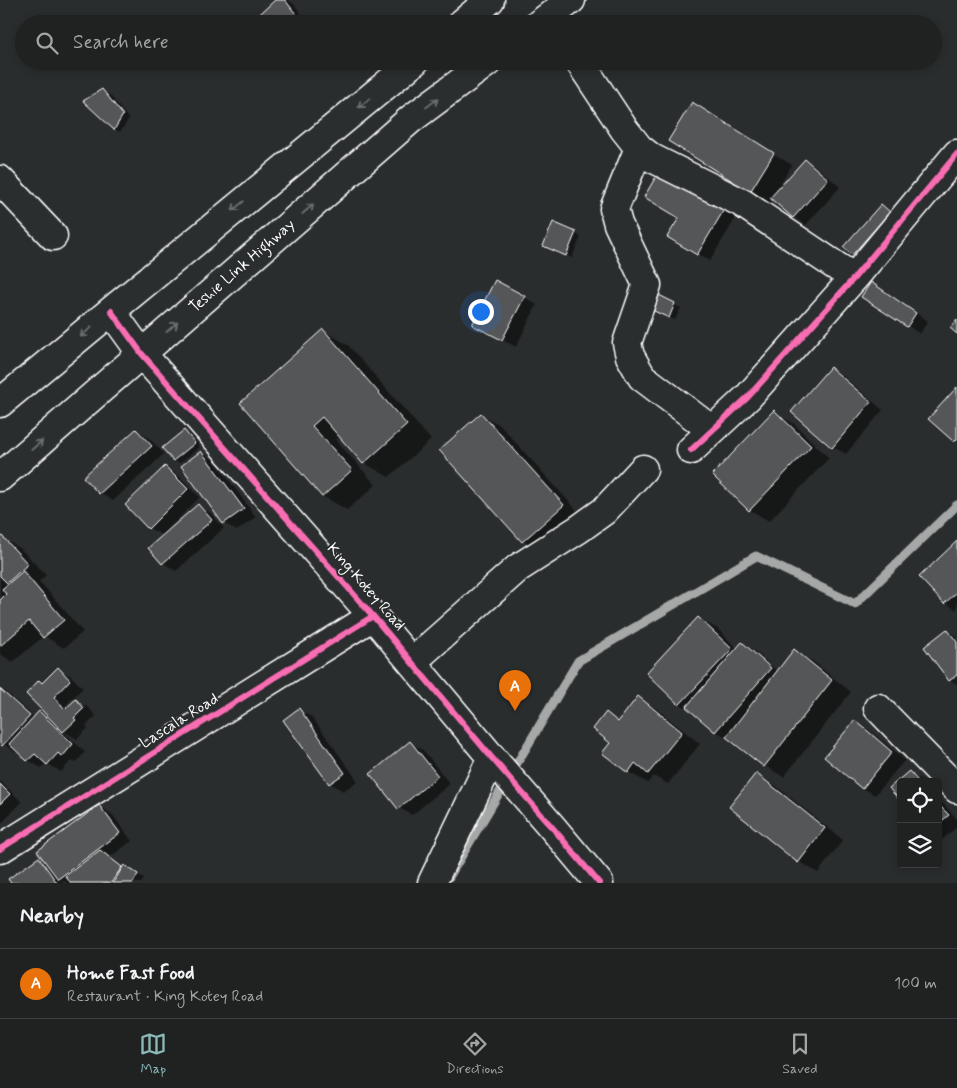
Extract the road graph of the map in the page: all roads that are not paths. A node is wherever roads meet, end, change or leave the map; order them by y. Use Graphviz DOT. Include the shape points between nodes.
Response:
graph roads {
  1 [pos="490,0"];
  2 [pos="571,0"];
  3 [pos="472,15"];
  4 [pos="554,15"];
  5 [pos="404,70"];
  6 [pos="477,70"];
  7 [pos="585,70"];
  8 [pos="639,148"];
  9 [pos="957,154"];
  10 [pos="0,180"];
  11 [pos="53,236"];
  12 [pos="854,278"];
  13 [pos="111,311"];
  14 [pos="142,354"];
  15 [pos="0,403"];
  16 [pos="712,430"];
  17 [pos="691,450"];
  18 [pos="643,469"];
  19 [pos="0,477"];
  20 [pos="373,616"];
  21 [pos="412,662"];
  22 [pos="878,708"];
  23 [pos="498,765"];
  24 [pos="957,789"];
  25 [pos="0,848"];
  26 [pos="432,883"];
  27 [pos="599,883"];
  1 -- 3 [label="street"];
  2 -- 4 [label="street"];
  5 -- 13 [label="street, one-way"];
  14 -- 6 [label="street, Teshie Link Highway, one-way" via="411,119"];
  7 -- 8 [label="street"];
  8 -- 12 [label="street" via="652,158 742,203"];
  8 -- 16 [label="street" via="614,209 647,286 627,343 630,356 642,377"];
  9 -- 12 [label="street"];
  10 -- 11 [label="street"];
  12 -- 16 [label="street" via="748,397"];
  13 -- 14 [label="street, King Kotey Road"];
  13 -- 15 [label="street, one-way"];
  19 -- 14 [label="street, Teshie Link Highway, one-way"];
  14 -- 20 [label="street, King Kotey Road"];
  16 -- 17 [label="street"];
  18 -- 21 [label="street" via="604,511 518,568"];
  20 -- 21 [label="street, King Kotey Road"];
  20 -- 25 [label="street, Lascala Road"];
  21 -- 23 [label="street, King Kotey Road"];
  22 -- 24 [label="street"];
  23 -- 26 [label="street"];
  23 -- 27 [label="street, King Kotey Road"];
}
